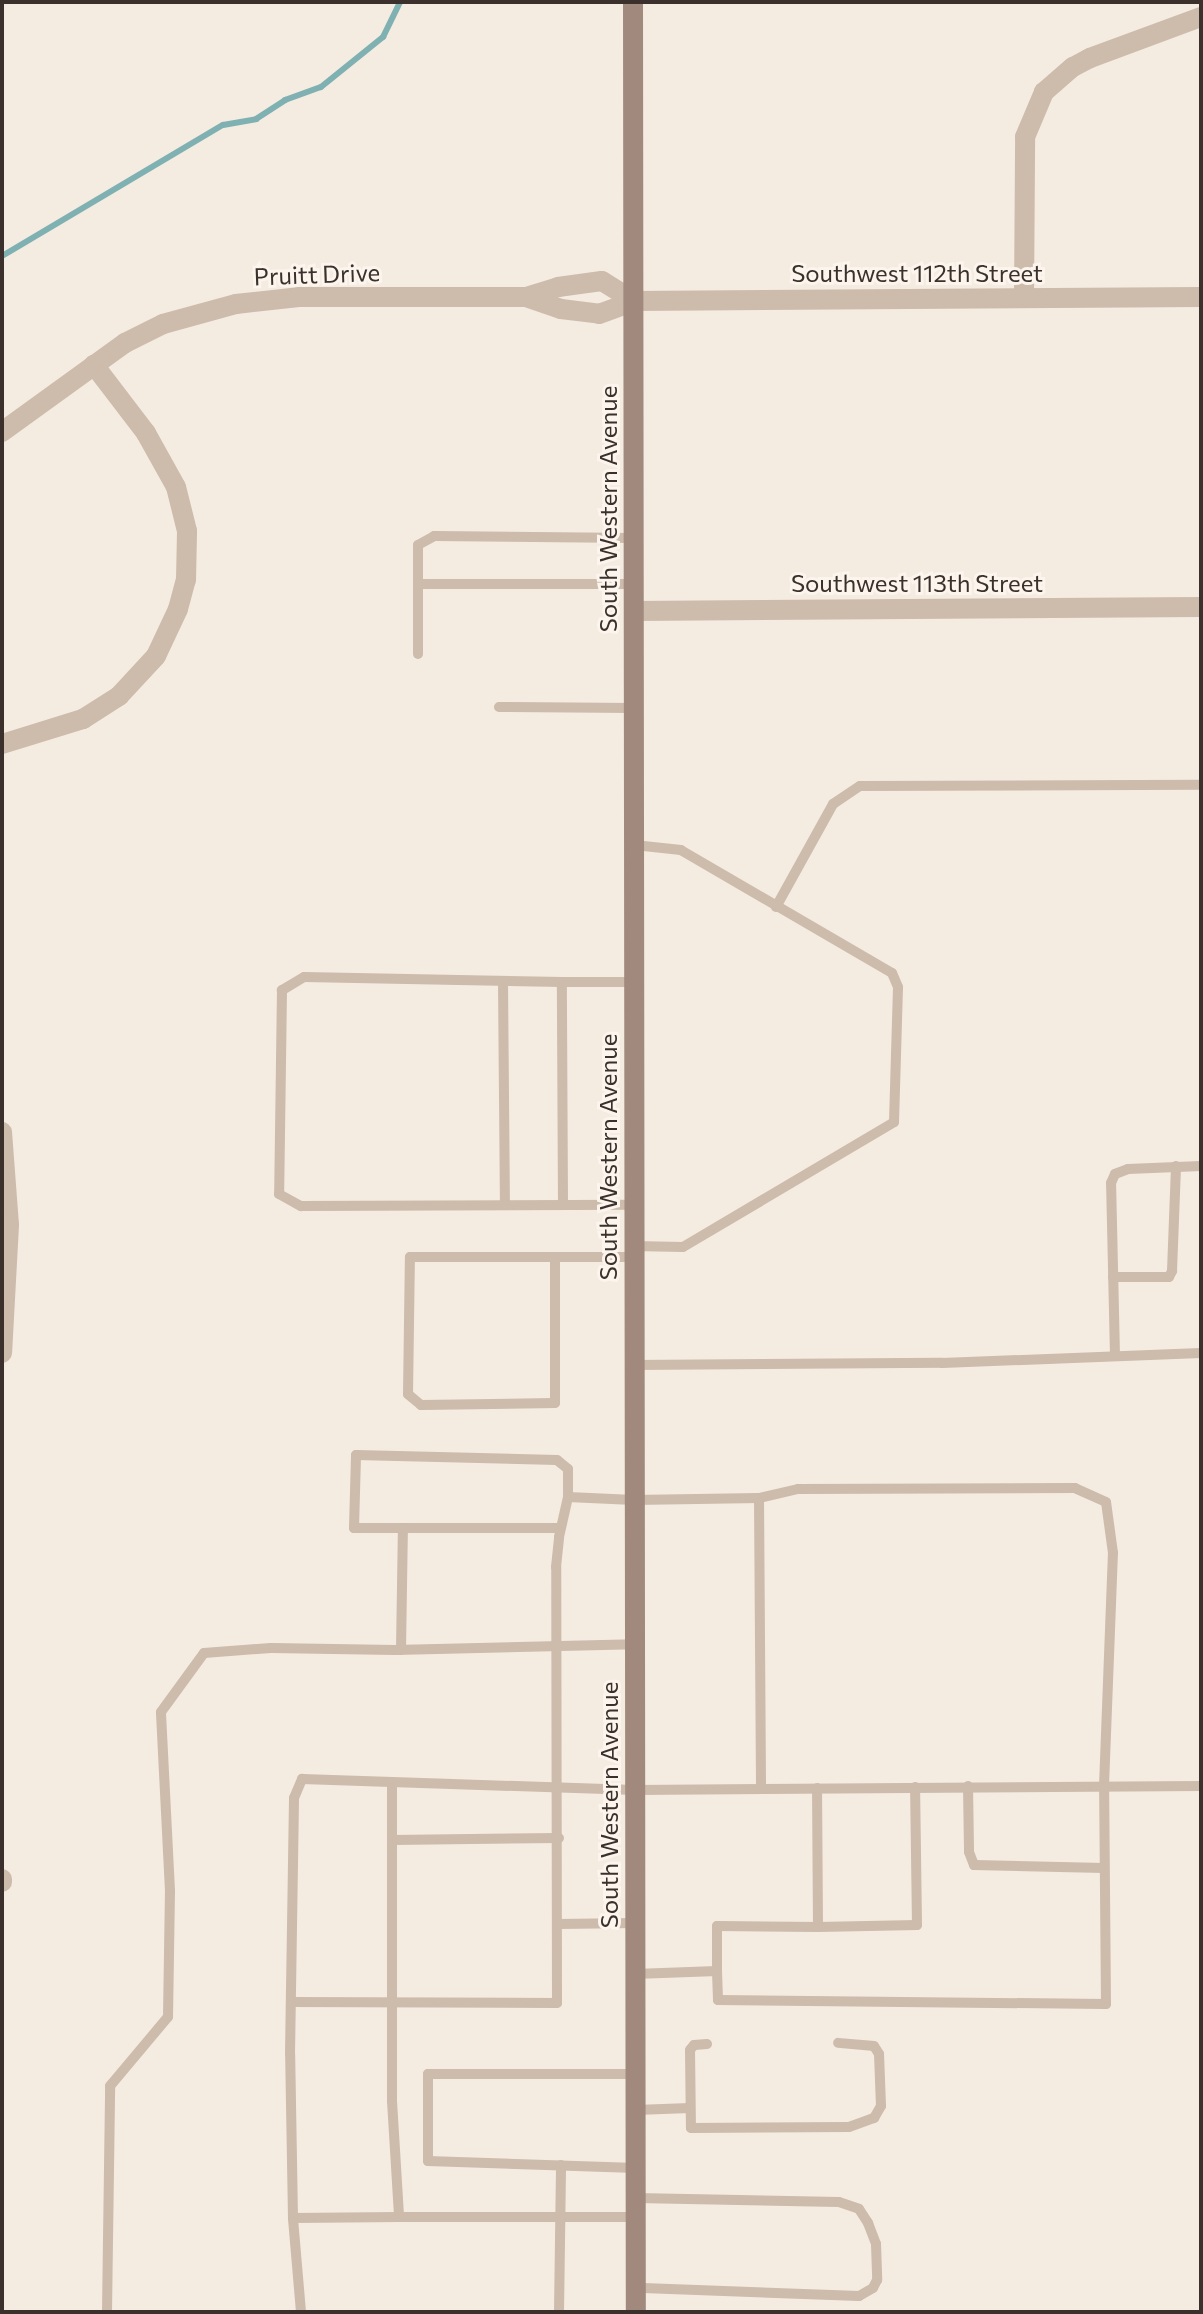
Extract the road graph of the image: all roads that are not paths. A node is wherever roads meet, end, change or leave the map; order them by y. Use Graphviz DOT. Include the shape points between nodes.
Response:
graph roads {
  1 [pos="633,2"];
  2 [pos="1201,17"];
  3 [pos="526,297"];
  4 [pos="1201,297"];
  5 [pos="1024,298"];
  6 [pos="634,301"];
  7 [pos="94,365"];
  8 [pos="2,432"];
  9 [pos="634,538"];
  10 [pos="419,584"];
  11 [pos="634,584"];
  12 [pos="1201,607"];
  13 [pos="634,611"];
  14 [pos="418,654"];
  15 [pos="499,707"];
  16 [pos="634,708"];
  17 [pos="2,744"];
  18 [pos="1201,785"];
  19 [pos="634,845"];
  20 [pos="776,907"];
  21 [pos="503,982"];
  22 [pos="562,982"];
  23 [pos="634,982"];
  24 [pos="2,1132"];
  25 [pos="1176,1166"];
  26 [pos="1201,1166"];
  27 [pos="505,1204"];
  28 [pos="563,1204"];
  29 [pos="633,1205"];
  30 [pos="633,1252"];
  31 [pos="555,1257"];
  32 [pos="1113,1277"];
  33 [pos="2,1353"];
  34 [pos="1201,1353"];
  35 [pos="1115,1356"];
  36 [pos="634,1365"];
  37 [pos="568,1497"];
  38 [pos="759,1498"];
  39 [pos="634,1500"];
  40 [pos="403,1528"];
  41 [pos="560,1528"];
  42 [pos="634,1644"];
  43 [pos="556,1647"];
  44 [pos="401,1650"];
  45 [pos="392,1782"];
  46 [pos="968,1786"];
  47 [pos="1104,1786"];
  48 [pos="1201,1786"];
  49 [pos="559,1787"];
  50 [pos="915,1787"];
  51 [pos="817,1788"];
  52 [pos="761,1789"];
  53 [pos="635,1790"];
  54 [pos="559,1838"];
  55 [pos="392,1840"];
  56 [pos="1104,1868"];
  57 [pos="635,1923"];
  58 [pos="558,1924"];
  59 [pos="818,1927"];
  60 [pos="717,1971"];
  61 [pos="635,1974"];
  62 [pos="291,2002"];
  63 [pos="392,2003"];
  64 [pos="838,2043"];
  65 [pos="707,2044"];
  66 [pos="636,2074"];
  67 [pos="690,2108"];
  68 [pos="636,2110"];
  69 [pos="561,2165"];
  70 [pos="636,2168"];
  71 [pos="636,2208"];
  72 [pos="399,2217"];
  73 [pos="560,2217"];
  74 [pos="293,2218"];
  75 [pos="636,2288"];
  76 [pos="107,2312"];
  77 [pos="301,2312"];
  78 [pos="559,2312"];
  79 [pos="636,2312"];
  1 -- 6 [label="main road, South Western Avenue"];
  2 -- 5 [label="street" via="1090,58 1044,92 1025,137"];
  3 -- 6 [label="street, Pruitt Drive" via="599,314"];
  3 -- 6 [label="street, Pruitt Drive" via="602,281"];
  3 -- 7 [label="street, Pruitt Drive" via="266,299 163,324"];
  4 -- 5 [label="street, Southwest 112th Street"];
  5 -- 6 [label="street, Southwest 112th Street"];
  6 -- 9 [label="main road, South Western Avenue"];
  7 -- 8 [label="street, Pruitt Drive"];
  7 -- 17 [label="street" via="146,433 176,487 187,531 186,580 156,656 119,696 83,719"];
  9 -- 10 [label="lane" via="434,536 418,545"];
  9 -- 11 [label="main road, South Western Avenue"];
  10 -- 11 [label="lane"];
  10 -- 14 [label="lane"];
  11 -- 13 [label="main road, South Western Avenue"];
  12 -- 13 [label="street, Southwest 113th Street"];
  13 -- 16 [label="main road, South Western Avenue"];
  15 -- 16 [label="lane"];
  16 -- 19 [label="main road, South Western Avenue"];
  18 -- 20 [label="lane" via="860,786 833,804"];
  19 -- 20 [label="lane" via="681,850"];
  19 -- 23 [label="main road, South Western Avenue"];
  20 -- 30 [label="lane" via="892,973 898,987 894,1122 683,1247"];
  21 -- 22 [label="lane"];
  21 -- 27 [label="lane"];
  21 -- 27 [label="lane" via="304,977 282,990 279,1194 301,1206"];
  22 -- 23 [label="lane"];
  22 -- 28 [label="lane"];
  23 -- 29 [label="main road, South Western Avenue"];
  24 -- 33 [label="street" via="9,1225"];
  25 -- 26 [label="lane"];
  25 -- 32 [label="lane" via="1115,1174"];
  25 -- 32 [label="lane" via="1174,1263 1169,1277"];
  27 -- 28 [label="lane"];
  28 -- 29 [label="lane"];
  29 -- 30 [label="main road, South Western Avenue"];
  30 -- 31 [label="lane"];
  30 -- 36 [label="main road, South Western Avenue"];
  31 -- 31 [label="lane" via="410,1257 408,1394 421,1405 555,1403"];
  32 -- 35 [label="lane"];
  34 -- 35 [label="lane"];
  35 -- 36 [label="lane"];
  36 -- 39 [label="main road, South Western Avenue"];
  37 -- 39 [label="lane"];
  37 -- 40 [label="lane" via="568,1469 557,1460 356,1455 354,1528"];
  37 -- 41 [label="lane"];
  38 -- 39 [label="lane"];
  38 -- 47 [label="lane" via="798,1489 1075,1488 1106,1502 1113,1553"];
  38 -- 52 [label="lane"];
  39 -- 42 [label="main road, South Western Avenue"];
  40 -- 41 [label="lane"];
  40 -- 44 [label="lane"];
  41 -- 43 [label="lane"];
  42 -- 43 [label="lane"];
  42 -- 53 [label="main road, South Western Avenue"];
  43 -- 44 [label="lane"];
  43 -- 49 [label="lane"];
  44 -- 76 [label="lane" via="204,1653 161,1712 170,1891 168,2017 110,2086"];
  45 -- 49 [label="lane"];
  45 -- 55 [label="lane"];
  45 -- 62 [label="lane" via="302,1779 294,1798"];
  46 -- 47 [label="lane"];
  46 -- 50 [label="lane"];
  46 -- 56 [label="lane" via="969,1852 974,1865"];
  47 -- 48 [label="lane"];
  47 -- 56 [label="lane"];
  49 -- 53 [label="lane"];
  49 -- 54 [label="lane"];
  50 -- 51 [label="lane"];
  50 -- 59 [label="lane" via="917,1925"];
  51 -- 52 [label="lane"];
  51 -- 59 [label="lane"];
  52 -- 53 [label="lane"];
  53 -- 57 [label="main road, South Western Avenue"];
  54 -- 55 [label="lane"];
  54 -- 58 [label="lane"];
  55 -- 63 [label="lane"];
  56 -- 60 [label="lane" via="1106,2004 718,2000"];
  57 -- 58 [label="lane"];
  57 -- 61 [label="main road, South Western Avenue"];
  58 -- 63 [label="lane" via="557,2003"];
  59 -- 60 [label="lane" via="717,1926"];
  60 -- 61 [label="lane"];
  61 -- 66 [label="main road, South Western Avenue"];
  62 -- 63 [label="lane"];
  62 -- 74 [label="lane"];
  63 -- 72 [label="lane"];
  64 -- 67 [label="lane" via="874,2046 879,2054 881,2106 864,2123 691,2128"];
  65 -- 67 [label="lane" via="690,2050"];
  66 -- 68 [label="main road, South Western Avenue"];
  66 -- 69 [label="lane" via="428,2074 428,2161"];
  67 -- 68 [label="lane"];
  68 -- 70 [label="main road, South Western Avenue"];
  69 -- 70 [label="lane"];
  69 -- 73 [label="lane"];
  70 -- 71 [label="main road, South Western Avenue"];
  71 -- 73 [label="lane"];
  71 -- 75 [label="main road, South Western Avenue"];
  71 -- 75 [label="lane" via="839,2202 859,2209 868,2223 876,2244 877,2280 859,2296"];
  72 -- 73 [label="lane"];
  72 -- 74 [label="lane"];
  73 -- 78 [label="lane"];
  74 -- 77 [label="lane"];
  75 -- 79 [label="main road, South Western Avenue"];
}
